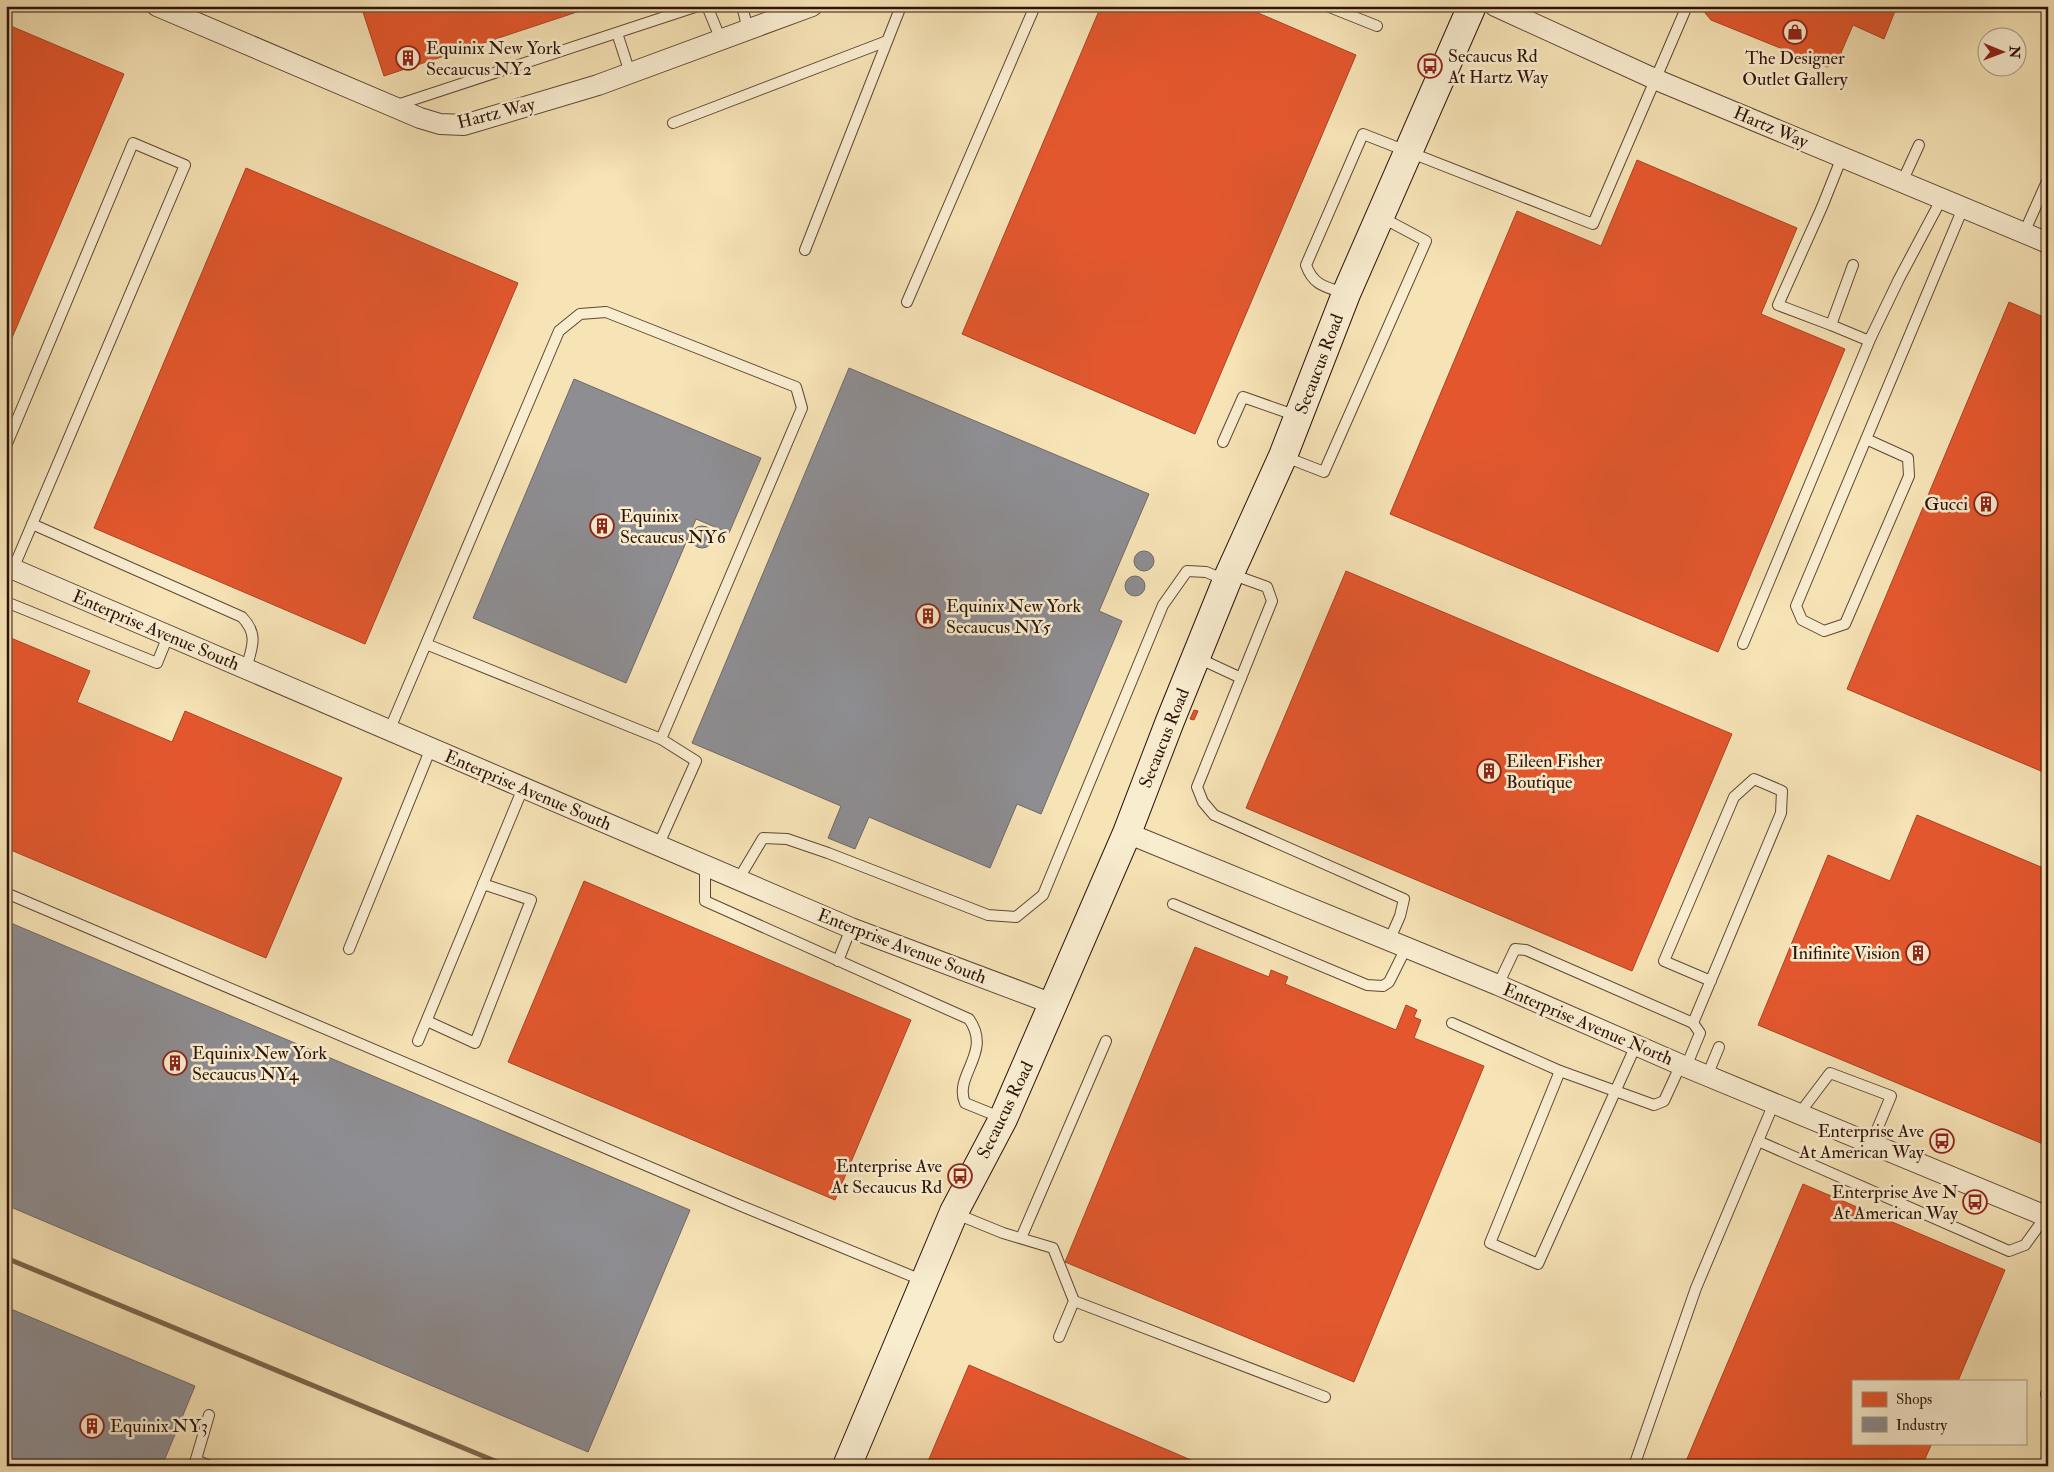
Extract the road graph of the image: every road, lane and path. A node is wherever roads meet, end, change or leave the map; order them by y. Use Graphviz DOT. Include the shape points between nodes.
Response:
graph roads {
  1 [pos="157,6"];
  2 [pos="698,6"];
  3 [pos="707,6"];
  4 [pos="742,6"];
  5 [pos="812,6"];
  6 [pos="901,6"];
  7 [pos="1035,6"];
  8 [pos="1327,6"];
  9 [pos="1472,6"];
  10 [pos="1495,6"];
  11 [pos="1687,6"];
  12 [pos="1377,26"];
  13 [pos="748,30"];
  14 [pos="617,32"];
  15 [pos="720,40"];
  16 [pos="888,41"];
  17 [pos="630,74"];
  18 [pos="1657,80"];
  19 [pos="392,106"];
  20 [pos="673,123"];
  21 [pos="1919,146"];
  22 [pos="1409,151"];
  23 [pos="1842,157"];
  24 [pos="2048,179"];
  25 [pos="1902,182"];
  26 [pos="1942,198"];
  27 [pos="1963,208"];
  28 [pos="1380,217"];
  29 [pos="2024,233"];
  30 [pos="2048,243"];
  31 [pos="805,250"];
  32 [pos="1853,265"];
  33 [pos="1346,294"];
  34 [pos="907,302"];
  35 [pos="1831,325"];
  36 [pos="1871,337"];
  37 [pos="1298,417"];
  38 [pos="1866,438"];
  39 [pos="1222,442"];
  40 [pos="6,446"];
  41 [pos="1283,456"];
  42 [pos="32,524"];
  43 [pos="8,567"];
  44 [pos="1228,577"];
  45 [pos="6,602"];
  46 [pos="168,636"];
  47 [pos="426,644"];
  48 [pos="1743,644"];
  49 [pos="1197,658"];
  50 [pos="246,669"];
  51 [pos="1241,678"];
  52 [pos="389,730"];
  53 [pos="661,739"];
  54 [pos="431,748"];
  55 [pos="523,788"];
  56 [pos="1127,833"];
  57 [pos="658,846"];
  58 [pos="705,866"];
  59 [pos="738,880"];
  60 [pos="483,884"];
  61 [pos="6,892"];
  62 [pos="1173,904"];
  63 [pos="851,928"];
  64 [pos="1397,945"];
  65 [pos="349,949"];
  66 [pos="838,961"];
  67 [pos="1711,981"];
  68 [pos="1498,985"];
  69 [pos="1054,1004"];
  70 [pos="427,1020"];
  71 [pos="1452,1023"];
  72 [pos="1693,1023"];
  73 [pos="418,1041"];
  74 [pos="1106,1041"];
  75 [pos="1636,1045"];
  76 [pos="1720,1047"];
  77 [pos="1683,1066"];
  78 [pos="1560,1071"];
  79 [pos="1707,1076"];
  80 [pos="1615,1091"];
  81 [pos="1774,1103"];
  82 [pos="1799,1114"];
  83 [pos="1003,1118"];
  84 [pos="1758,1141"];
  85 [pos="1871,1144"];
  86 [pos="954,1212"];
  87 [pos="2047,1216"];
  88 [pos="1021,1238"];
  89 [pos="925,1281"];
  90 [pos="1074,1302"];
  91 [pos="1059,1336"];
  92 [pos="1325,1397"];
  93 [pos="209,1415"];
  94 [pos="195,1463"];
  95 [pos="210,1466"];
  96 [pos="847,1466"];
  97 [pos="1634,1466"];
  1 -- 19 [label="street, Hartz Way"];
  2 -- 14 [label="lane"];
  3 -- 15 [label="lane"];
  4 -- 13 [label="lane"];
  5 -- 13 [label="street, Hartz Way"];
  6 -- 16 [label="lane"];
  7 -- 34 [label="lane"];
  8 -- 12 [label="lane"];
  9 -- 22 [label="main road, Secaucus Road"];
  10 -- 18 [label="street, Hartz Way"];
  11 -- 18 [label="lane"];
  13 -- 15 [label="street, Hartz Way"];
  14 -- 17 [label="lane"];
  14 -- 19 [label="lane"];
  15 -- 17 [label="street, Hartz Way"];
  16 -- 20 [label="lane"];
  16 -- 31 [label="lane"];
  17 -- 19 [label="street, Hartz Way" via="464,124 429,121"];
  18 -- 22 [label="lane" via="1593,224"];
  18 -- 23 [label="street, Hartz Way"];
  21 -- 25 [label="lane"];
  22 -- 28 [label="main road, Secaucus Road"];
  22 -- 33 [label="lane" via="1363,134 1359,142 1306,265 1310,278"];
  23 -- 25 [label="street, Hartz Way"];
  23 -- 35 [label="lane" via="1778,304"];
  24 -- 29 [label="lane"];
  25 -- 26 [label="street, Hartz Way"];
  26 -- 27 [label="street, Hartz Way"];
  26 -- 36 [label="lane"];
  27 -- 29 [label="street, Hartz Way"];
  27 -- 38 [label="lane"];
  28 -- 33 [label="main road, Secaucus Road"];
  28 -- 41 [label="lane" via="1426,241 1324,472"];
  29 -- 30 [label="street, Hartz Way"];
  32 -- 35 [label="lane"];
  33 -- 37 [label="main road, Secaucus Road"];
  35 -- 36 [label="lane" via="1867,340"];
  36 -- 48 [label="lane"];
  37 -- 39 [label="lane" via="1243,397"];
  37 -- 41 [label="main road, Secaucus Road"];
  38 -- 38 [label="lane" via="1796,606 1802,620 1824,631 1846,624 1909,476 1908,458"];
  40 -- 42 [label="lane" via="133,143 185,165"];
  41 -- 44 [label="main road, Secaucus Road"];
  42 -- 43 [label="lane"];
  42 -- 50 [label="lane" via="242,617 250,625 254,640"];
  43 -- 46 [label="street, Enterprise Avenue South"];
  44 -- 49 [label="main road, Secaucus Road"];
  44 -- 51 [label="lane" via="1267,586 1272,601"];
  44 -- 59 [label="lane" via="1187,572 1163,605 1043,895 1016,917 988,915 787,839 763,838"];
  45 -- 46 [label="lane" via="157,663"];
  46 -- 50 [label="street, Enterprise Avenue South"];
  47 -- 52 [label="lane"];
  47 -- 53 [label="lane"];
  47 -- 53 [label="lane" via="559,331 580,314 606,312 796,387 802,408"];
  49 -- 51 [label="lane"];
  49 -- 56 [label="main road, Secaucus Road"];
  50 -- 52 [label="street, Enterprise Avenue South"];
  51 -- 64 [label="lane" via="1197,787 1203,802 1214,815 1404,899"];
  52 -- 54 [label="street, Enterprise Avenue South"];
  53 -- 57 [label="lane" via="696,761"];
  54 -- 55 [label="street, Enterprise Avenue South"];
  54 -- 65 [label="lane"];
  55 -- 57 [label="street, Enterprise Avenue South"];
  55 -- 60 [label="lane"];
  56 -- 64 [label="street, Enterprise Avenue North"];
  56 -- 69 [label="main road, Secaucus Road"];
  57 -- 58 [label="street, Enterprise Avenue South"];
  58 -- 59 [label="street, Enterprise Avenue South"];
  58 -- 66 [label="lane" via="705,901"];
  59 -- 63 [label="street, Enterprise Avenue South"];
  60 -- 70 [label="lane"];
  60 -- 70 [label="lane" via="531,900 475,1043"];
  61 -- 89 [label="lane" via="730,1202"];
  62 -- 64 [label="lane" via="1367,984 1383,986 1389,982"];
  63 -- 66 [label="lane"];
  63 -- 69 [label="street, Enterprise Avenue South"];
  64 -- 68 [label="street, Enterprise Avenue North"];
  66 -- 83 [label="lane" via="969,1019 978,1039 962,1092 965,1103"];
  67 -- 67 [label="lane" via="1781,813 1782,791 1754,779 1734,797 1664,961"];
  67 -- 72 [label="lane"];
  68 -- 72 [label="lane" via="1514,949 1526,950"];
  68 -- 75 [label="street, Enterprise Avenue North"];
  69 -- 83 [label="main road, Secaucus Road"];
  70 -- 73 [label="lane"];
  71 -- 78 [label="lane"];
  72 -- 77 [label="lane" via="1700,1033"];
  74 -- 88 [label="lane"];
  75 -- 77 [label="street, Enterprise Avenue North"];
  75 -- 80 [label="lane"];
  76 -- 79 [label="lane"];
  77 -- 79 [label="street, Enterprise Avenue North"];
  77 -- 80 [label="lane" via="1664,1100 1654,1105"];
  78 -- 80 [label="lane"];
  78 -- 80 [label="lane" via="1490,1243 1538,1264"];
  79 -- 81 [label="street, Enterprise Avenue North"];
  81 -- 82 [label="street, Enterprise Avenue North"];
  81 -- 84 [label="lane"];
  82 -- 85 [label="street, Enterprise Avenue North"];
  82 -- 85 [label="lane" via="1830,1073 1891,1096"];
  83 -- 86 [label="main road, Secaucus Road"];
  84 -- 87 [label="lane" via="2009,1251 2025,1245"];
  84 -- 97 [label="lane" via="1696,1288"];
  85 -- 87 [label="street, Enterprise Avenue North"];
  86 -- 88 [label="lane"];
  86 -- 89 [label="main road, Secaucus Road"];
  88 -- 90 [label="lane" via="1053,1248"];
  89 -- 96 [label="main road, Secaucus Road"];
  90 -- 91 [label="lane"];
  90 -- 92 [label="lane"];
  93 -- 94 [label="lane"];
  94 -- 95 [label="lane"];
}
